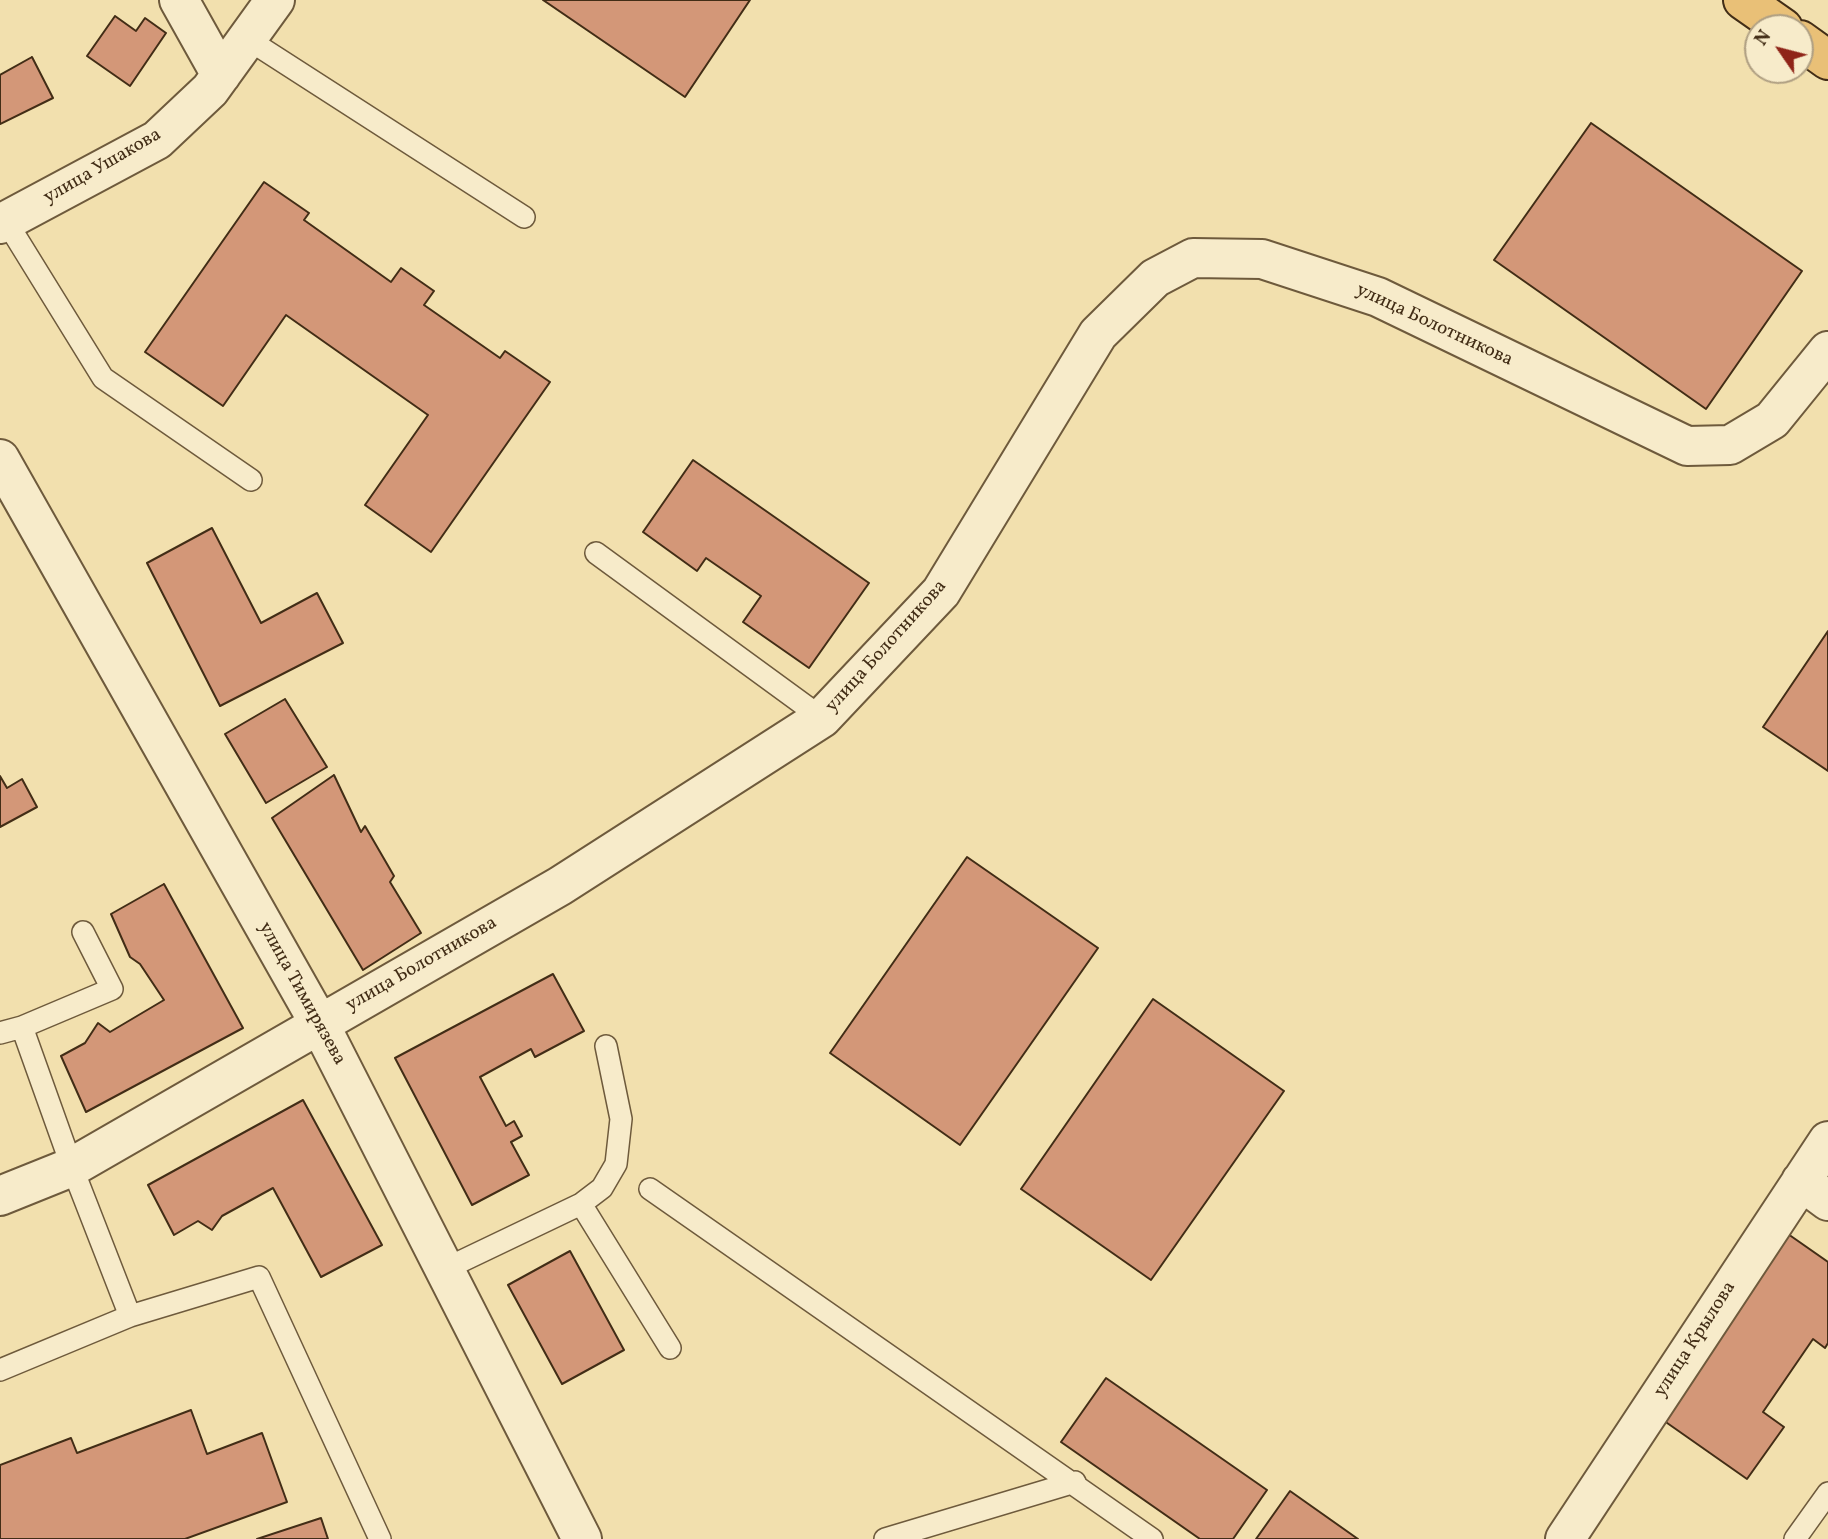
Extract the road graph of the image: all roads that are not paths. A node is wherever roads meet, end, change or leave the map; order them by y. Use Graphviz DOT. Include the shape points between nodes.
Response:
graph roads {
  1 [pos="180,0"];
  2 [pos="275,0"];
  3 [pos="1743,0"];
  4 [pos="1763,14"];
  5 [pos="248,40"];
  6 [pos="220,75"];
  7 [pos="524,216"];
  8 [pos="3,223"];
  9 [pos="1828,351"];
  10 [pos="0,459"];
  11 [pos="251,480"];
  12 [pos="596,553"];
  13 [pos="822,718"];
  14 [pos="83,932"];
  15 [pos="319,1023"];
  16 [pos="22,1027"];
  17 [pos="0,1033"];
  18 [pos="606,1046"];
  19 [pos="1828,1142"];
  20 [pos="72,1167"];
  21 [pos="650,1189"];
  22 [pos="1814,1191"];
  23 [pos="0,1196"];
  24 [pos="581,1204"];
  25 [pos="443,1270"];
  26 [pos="130,1316"];
  27 [pos="670,1348"];
  28 [pos="0,1370"];
  29 [pos="1075,1482"];
  30 [pos="1828,1493"];
  31 [pos="380,1539"];
  32 [pos="582,1539"];
  33 [pos="885,1539"];
  34 [pos="1152,1539"];
  35 [pos="1566,1539"];
  36 [pos="1795,1539"];
  1 -- 6 [label="street"];
  2 -- 5 [label="street, улица Ушакова"];
  3 -- 4 [label="main road"];
  5 -- 6 [label="street, улица Ушакова"];
  5 -- 7 [label="lane"];
  6 -- 8 [label="street, улица Ушакова" via="157,140"];
  8 -- 11 [label="lane" via="103,378"];
  9 -- 13 [label="street, улица Болотникова" via="1772,420 1730,445 1687,446 1378,297 1262,258 1193,258 1155,278 1098,334 941,592"];
  10 -- 15 [label="street, улица Тимирязева"];
  12 -- 13 [label="lane"];
  13 -- 15 [label="street, улица Болотникова" via="560,886"];
  14 -- 16 [label="lane" via="112,989"];
  15 -- 20 [label="street, улица Болотникова"];
  15 -- 25 [label="street, улица Тимирязева"];
  16 -- 17 [label="lane"];
  16 -- 20 [label="lane"];
  18 -- 24 [label="lane" via="621,1119 616,1164 602,1188"];
  19 -- 22 [label="street, улица Крылова"];
  20 -- 23 [label="street, улица Болотникова"];
  20 -- 26 [label="lane"];
  21 -- 29 [label="lane"];
  22 -- 35 [label="street, улица Крылова"];
  24 -- 25 [label="lane"];
  24 -- 27 [label="lane"];
  25 -- 32 [label="street, улица Тимирязева"];
  26 -- 28 [label="lane"];
  26 -- 31 [label="lane" via="259,1277"];
  29 -- 33 [label="lane"];
  29 -- 34 [label="lane"];
  30 -- 36 [label="lane"];
}
